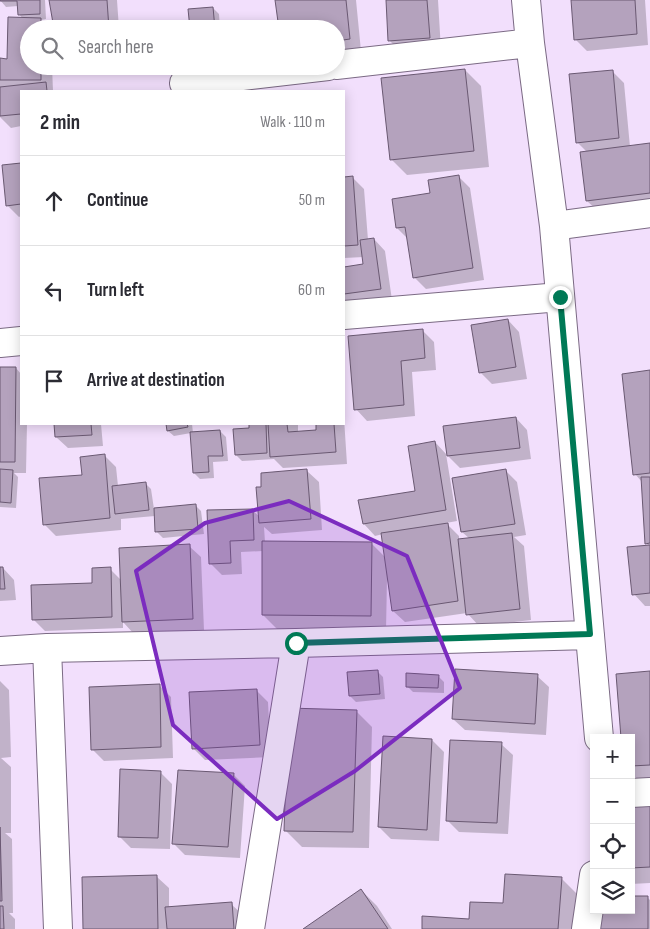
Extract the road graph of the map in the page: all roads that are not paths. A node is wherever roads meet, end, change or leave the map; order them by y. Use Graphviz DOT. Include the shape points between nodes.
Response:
graph roads {
  1 [pos="526,0"];
  2 [pos="530,43"];
  3 [pos="345,64"];
  4 [pos="252,75"];
  5 [pos="184,83"];
  6 [pos="650,213"];
  7 [pos="554,226"];
  8 [pos="560,297"];
  9 [pos="345,314"];
  10 [pos="20,341"];
  11 [pos="0,343"];
  12 [pos="590,634"];
  13 [pos="296,643"];
  14 [pos="47,648"];
  15 [pos="0,651"];
  16 [pos="599,734"];
  17 [pos="650,792"];
  18 [pos="635,793"];
  19 [pos="590,902"];
  20 [pos="58,929"];
  21 [pos="250,929"];
  22 [pos="586,929"];
  1 -- 2 [label="street"];
  2 -- 3 [label="street"];
  2 -- 7 [label="street"];
  4 -- 5 [label="street"];
  6 -- 7 [label="street"];
  7 -- 8 [label="street"];
  8 -- 9 [label="street"];
  8 -- 12 [label="street"];
  10 -- 11 [label="street"];
  12 -- 13 [label="street"];
  12 -- 16 [label="street"];
  13 -- 14 [label="street"];
  13 -- 21 [label="street"];
  14 -- 15 [label="street"];
  14 -- 20 [label="street"];
  17 -- 18 [label="street"];
  19 -- 22 [label="street"];
}
